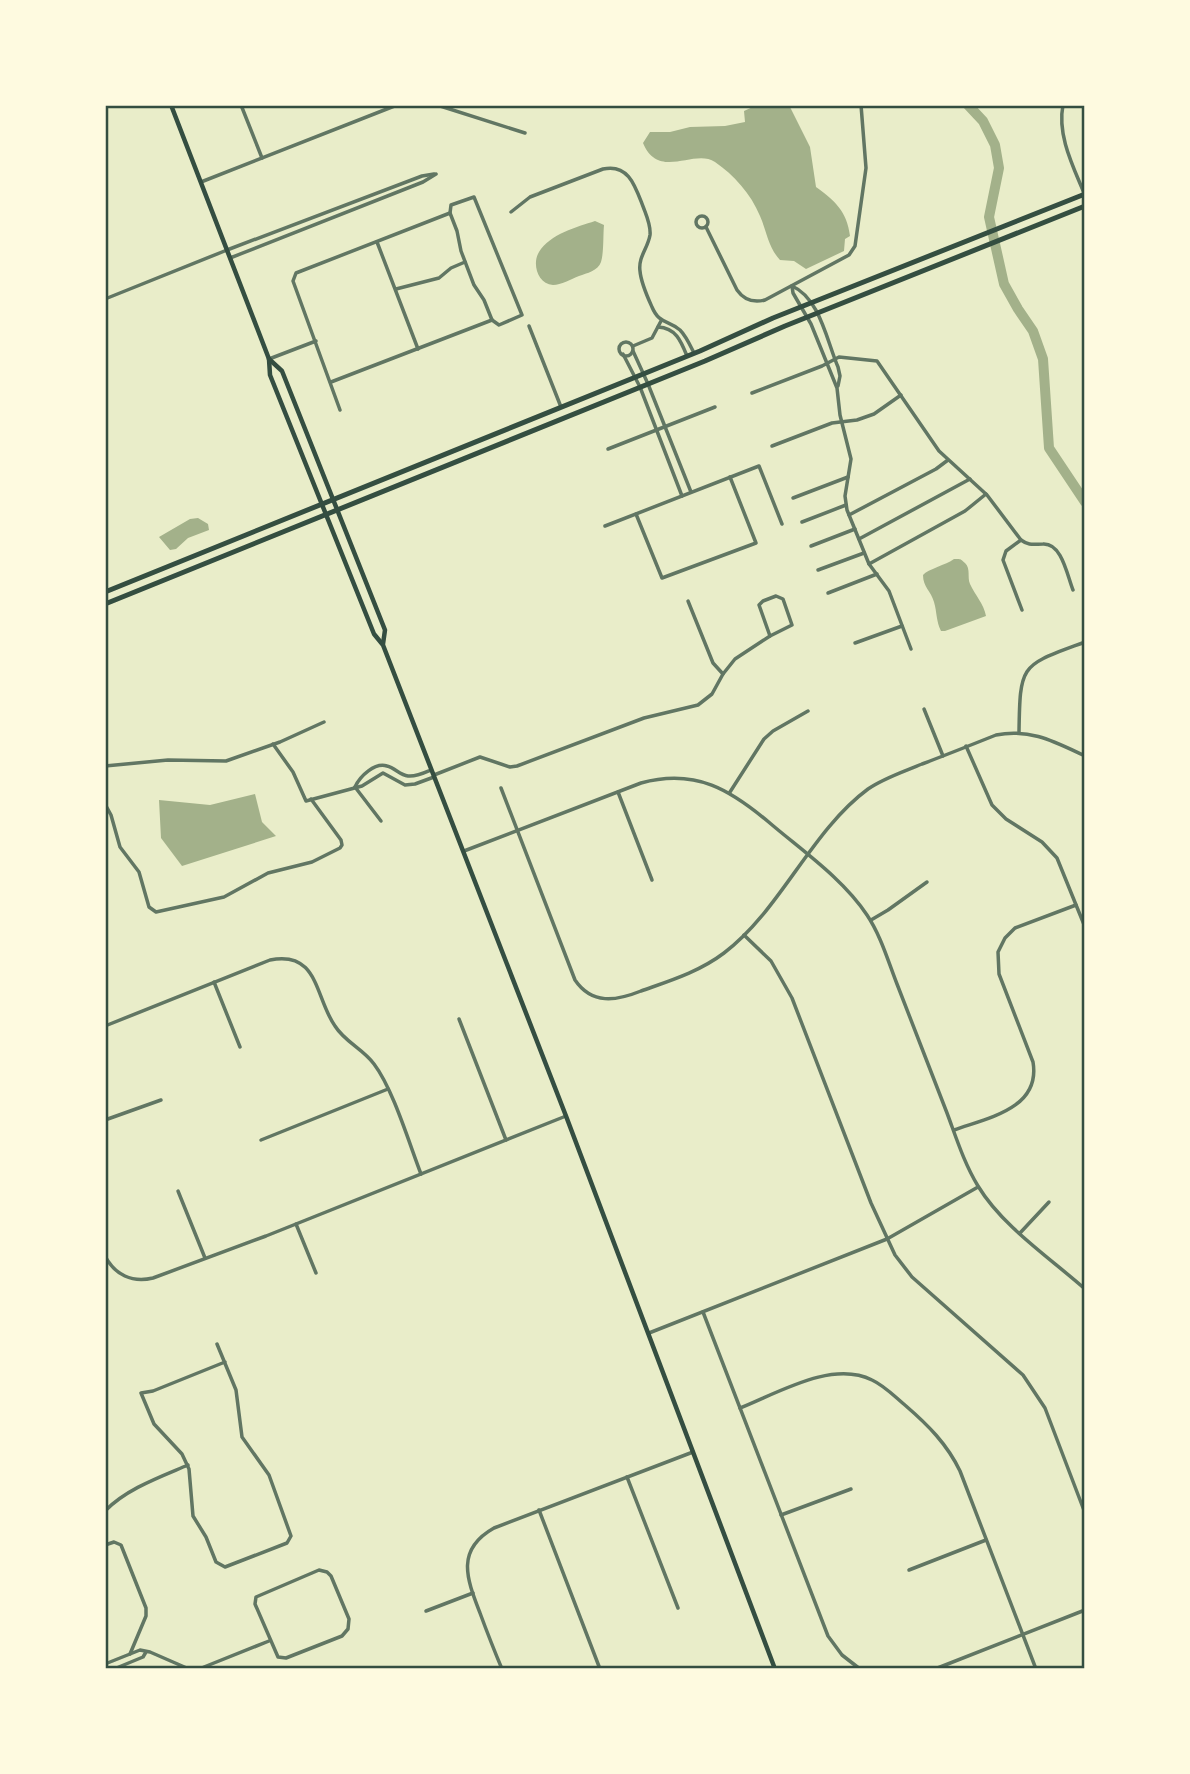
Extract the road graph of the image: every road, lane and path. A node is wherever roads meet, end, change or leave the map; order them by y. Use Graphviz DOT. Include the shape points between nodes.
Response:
graph roads {
  1 [pos="171,105"];
  2 [pos="241,105"];
  3 [pos="397,105"];
  4 [pos="437,105"];
  5 [pos="861,105"];
  6 [pos="1063,105"];
  7 [pos="525,133"];
  8 [pos="261,158"];
  9 [pos="201,182"];
  10 [pos="1085,194"];
  11 [pos="1085,206"];
  12 [pos="511,212"];
  13 [pos="450,213"];
  14 [pos="706,227"];
  15 [pos="377,242"];
  16 [pos="227,250"];
  17 [pos="230,258"];
  18 [pos="465,262"];
  19 [pos="792,286"];
  20 [pos="396,289"];
  21 [pos="105,299"];
  22 [pos="814,308"];
  23 [pos="805,312"];
  24 [pos="492,320"];
  25 [pos="661,321"];
  26 [pos="529,326"];
  27 [pos="658,327"];
  28 [pos="316,341"];
  29 [pos="418,349"];
  30 [pos="632,349"];
  31 [pos="623,354"];
  32 [pos="691,354"];
  33 [pos="269,359"];
  34 [pos="831,362"];
  35 [pos="642,374"];
  36 [pos="633,377"];
  37 [pos="330,382"];
  38 [pos="648,384"];
  39 [pos="640,387"];
  40 [pos="837,388"];
  41 [pos="752,393"];
  42 [pos="901,395"];
  43 [pos="561,407"];
  44 [pos="715,407"];
  45 [pos="340,410"];
  46 [pos="841,422"];
  47 [pos="665,426"];
  48 [pos="656,430"];
  49 [pos="772,446"];
  50 [pos="608,449"];
  51 [pos="948,460"];
  52 [pos="730,477"];
  53 [pos="848,477"];
  54 [pos="970,479"];
  55 [pos="691,492"];
  56 [pos="986,494"];
  57 [pos="681,496"];
  58 [pos="793,498"];
  59 [pos="333,500"];
  60 [pos="321,504"];
  61 [pos="846,505"];
  62 [pos="337,510"];
  63 [pos="326,514"];
  64 [pos="636,514"];
  65 [pos="849,515"];
  66 [pos="803,522"];
  67 [pos="782,524"];
  68 [pos="605,526"];
  69 [pos="855,529"];
  70 [pos="859,539"];
  71 [pos="1021,540"];
  72 [pos="811,546"];
  73 [pos="864,553"];
  74 [pos="869,564"];
  75 [pos="818,570"];
  76 [pos="877,574"];
  77 [pos="1073,590"];
  78 [pos="105,592"];
  79 [pos="828,593"];
  80 [pos="688,601"];
  81 [pos="105,604"];
  82 [pos="1022,610"];
  83 [pos="902,626"];
  84 [pos="770,636"];
  85 [pos="1085,642"];
  86 [pos="855,643"];
  87 [pos="383,645"];
  88 [pos="911,649"];
  89 [pos="723,674"];
  90 [pos="924,709"];
  91 [pos="808,711"];
  92 [pos="324,722"];
  93 [pos="1019,732"];
  94 [pos="273,744"];
  95 [pos="966,746"];
  96 [pos="943,756"];
  97 [pos="1085,756"];
  98 [pos="105,766"];
  99 [pos="368,772"];
  100 [pos="434,774"];
  101 [pos="373,778"];
  102 [pos="355,787"];
  103 [pos="501,788"];
  104 [pos="618,792"];
  105 [pos="730,792"];
  106 [pos="311,799"];
  107 [pos="105,804"];
  108 [pos="381,821"];
  109 [pos="517,831"];
  110 [pos="464,851"];
  111 [pos="808,856"];
  112 [pos="652,880"];
  113 [pos="927,882"];
  114 [pos="1076,905"];
  115 [pos="870,920"];
  116 [pos="1085,927"];
  117 [pos="744,935"];
  118 [pos="214,982"];
  119 [pos="459,1019"];
  120 [pos="105,1026"];
  121 [pos="240,1047"];
  122 [pos="388,1089"];
  123 [pos="161,1100"];
  124 [pos="566,1116"];
  125 [pos="105,1120"];
  126 [pos="954,1130"];
  127 [pos="261,1140"];
  128 [pos="506,1140"];
  129 [pos="422,1174"];
  130 [pos="978,1187"];
  131 [pos="178,1191"];
  132 [pos="1049,1202"];
  133 [pos="296,1224"];
  134 [pos="1020,1233"];
  135 [pos="887,1239"];
  136 [pos="105,1256"];
  137 [pos="205,1258"];
  138 [pos="316,1273"];
  139 [pos="1085,1289"];
  140 [pos="703,1312"];
  141 [pos="649,1333"];
  142 [pos="217,1344"];
  143 [pos="225,1363"];
  144 [pos="740,1408"];
  145 [pos="693,1452"];
  146 [pos="188,1465"];
  147 [pos="627,1476"];
  148 [pos="851,1489"];
  149 [pos="539,1510"];
  150 [pos="105,1511"];
  151 [pos="1085,1513"];
  152 [pos="782,1515"];
  153 [pos="986,1540"];
  154 [pos="105,1545"];
  155 [pos="909,1570"];
  156 [pos="473,1593"];
  157 [pos="678,1608"];
  158 [pos="1085,1610"];
  159 [pos="426,1611"];
  160 [pos="1023,1635"];
  161 [pos="270,1641"];
  162 [pos="146,1652"];
  163 [pos="130,1654"];
  164 [pos="105,1664"];
  165 [pos="114,1669"];
  166 [pos="189,1669"];
  167 [pos="199,1669"];
  168 [pos="502,1669"];
  169 [pos="600,1669"];
  170 [pos="775,1669"];
  171 [pos="860,1669"];
  172 [pos="935,1669"];
  173 [pos="1036,1669"];
  1 -- 9 [label="main road"];
  2 -- 8 [label="street"];
  3 -- 8 [label="street"];
  4 -- 7 [label="street"];
  5 -- 19 [label="street" via="866,168 854,249"];
  6 -- 10 [label="street" via="1064,136"];
  8 -- 9 [label="street"];
  9 -- 16 [label="main road"];
  10 -- 22 [label="main road"];
  11 -- 22 [label="main road"];
  12 -- 25 [label="street" via="530,197 603,169 625,173 634,183 650,226 640,272"];
  13 -- 15 [label="street"];
  13 -- 18 [label="street"];
  13 -- 24 [label="street" via="451,205 474,197 522,315 499,325"];
  14 -- 19 [label="street" via="744,298 763,301"];
  15 -- 20 [label="street"];
  15 -- 28 [label="street" via="293,276"];
  16 -- 17 [label="main road"];
  16 -- 17 [label="street" via="436,174"];
  16 -- 21 [label="street"];
  17 -- 33 [label="main road"];
  18 -- 20 [label="street" via="439,278"];
  18 -- 24 [label="street"];
  19 -- 22 [label="street" via="800,289"];
  19 -- 23 [label="street"];
  20 -- 29 [label="street"];
  22 -- 23 [label="main road"];
  22 -- 23 [label="main road"];
  22 -- 34 [label="street"];
  23 -- 32 [label="main road"];
  23 -- 34 [label="street"];
  23 -- 38 [label="main road"];
  24 -- 29 [label="street"];
  25 -- 27 [label="street"];
  25 -- 32 [label="street" via="685,335"];
  26 -- 43 [label="street"];
  27 -- 30 [label="street" via="652,338"];
  27 -- 32 [label="street" via="678,336"];
  28 -- 33 [label="street"];
  28 -- 37 [label="street"];
  29 -- 37 [label="street"];
  30 -- 31 [label="street"];
  30 -- 31 [label="street" via="628,342 623,343"];
  30 -- 35 [label="street"];
  31 -- 36 [label="street"];
  32 -- 35 [label="main road"];
  33 -- 59 [label="main road" via="282,370"];
  33 -- 60 [label="main road" via="270,375"];
  34 -- 40 [label="street"];
  34 -- 40 [label="street" via="840,376"];
  34 -- 41 [label="street"];
  34 -- 42 [label="street" via="843,356 877,361"];
  35 -- 36 [label="main road"];
  35 -- 38 [label="street"];
  36 -- 39 [label="street"];
  36 -- 43 [label="main road"];
  37 -- 45 [label="street"];
  38 -- 39 [label="main road"];
  38 -- 47 [label="street"];
  39 -- 48 [label="street"];
  39 -- 62 [label="main road"];
  40 -- 46 [label="street"];
  42 -- 46 [label="street" via="874,414"];
  42 -- 51 [label="street"];
  43 -- 59 [label="main road"];
  44 -- 47 [label="street"];
  46 -- 49 [label="street"];
  46 -- 53 [label="street" via="851,459"];
  47 -- 48 [label="street"];
  47 -- 55 [label="street"];
  48 -- 50 [label="street"];
  48 -- 57 [label="street"];
  51 -- 54 [label="street"];
  51 -- 65 [label="street"];
  52 -- 55 [label="street"];
  52 -- 64 [label="street" via="756,543 662,578"];
  52 -- 67 [label="street" via="759,466"];
  53 -- 58 [label="street"];
  53 -- 61 [label="street"];
  54 -- 56 [label="street"];
  54 -- 70 [label="street"];
  55 -- 57 [label="street"];
  56 -- 71 [label="street"];
  56 -- 74 [label="street" via="965,511"];
  57 -- 64 [label="street"];
  59 -- 60 [label="main road"];
  59 -- 62 [label="main road"];
  60 -- 63 [label="main road"];
  60 -- 78 [label="main road"];
  61 -- 65 [label="street"];
  61 -- 66 [label="street"];
  62 -- 63 [label="main road"];
  62 -- 87 [label="main road" via="385,630"];
  63 -- 81 [label="main road"];
  63 -- 87 [label="main road" via="374,634"];
  64 -- 68 [label="street"];
  65 -- 69 [label="street"];
  69 -- 70 [label="street"];
  69 -- 72 [label="street"];
  70 -- 73 [label="street"];
  71 -- 77 [label="street" via="1056,548"];
  71 -- 82 [label="street" via="1006,551 1003,562"];
  73 -- 74 [label="street"];
  73 -- 75 [label="street"];
  74 -- 76 [label="street"];
  76 -- 79 [label="street"];
  76 -- 83 [label="street"];
  80 -- 89 [label="street" via="713,663"];
  83 -- 86 [label="street"];
  83 -- 88 [label="street"];
  84 -- 84 [label="street" via="792,625 779,596 759,605"];
  84 -- 89 [label="street" via="743,652"];
  85 -- 93 [label="street" via="1040,659 1028,670 1021,685"];
  87 -- 100 [label="main road"];
  89 -- 100 [label="street" via="710,696 695,706 644,718 517,766 480,757"];
  90 -- 96 [label="street"];
  91 -- 105 [label="street" via="764,739"];
  92 -- 94 [label="street"];
  93 -- 95 [label="street"];
  93 -- 97 [label="street" via="1045,737"];
  94 -- 98 [label="street" via="226,761"];
  94 -- 106 [label="street" via="306,801"];
  95 -- 96 [label="street"];
  95 -- 114 [label="street" via="990,803 1050,849"];
  96 -- 111 [label="street" via="867,790"];
  99 -- 100 [label="street" via="386,765 412,777"];
  99 -- 101 [label="street"];
  99 -- 102 [label="street"];
  100 -- 101 [label="street" via="405,785 388,774"];
  100 -- 110 [label="main road"];
  101 -- 102 [label="street"];
  102 -- 106 [label="street"];
  102 -- 108 [label="street"];
  103 -- 109 [label="street"];
  104 -- 105 [label="street" via="676,778"];
  104 -- 109 [label="street"];
  104 -- 112 [label="street"];
  105 -- 111 [label="street"];
  106 -- 107 [label="street" via="340,848 315,861 268,873 224,897 158,912 152,911 139,872 120,847"];
  109 -- 110 [label="street"];
  109 -- 117 [label="street" via="573,974 580,986 596,997 624,999 692,972 722,955"];
  110 -- 124 [label="main road"];
  111 -- 115 [label="street" via="843,886"];
  111 -- 117 [label="street"];
  113 -- 115 [label="street"];
  114 -- 116 [label="street"];
  114 -- 126 [label="street" via="1015,928 998,952 999,974 1033,1062 1029,1093 1011,1108"];
  115 -- 126 [label="street"];
  117 -- 135 [label="street" via="771,961 792,998"];
  118 -- 120 [label="street"];
  118 -- 121 [label="street"];
  118 -- 122 [label="street" via="270,960 295,961 311,974 335,1027 369,1058"];
  119 -- 128 [label="street"];
  122 -- 127 [label="street"];
  122 -- 129 [label="street"];
  123 -- 125 [label="street"];
  124 -- 128 [label="street"];
  124 -- 141 [label="main road"];
  126 -- 130 [label="street"];
  128 -- 129 [label="street"];
  129 -- 133 [label="street"];
  130 -- 134 [label="street"];
  130 -- 135 [label="street"];
  131 -- 137 [label="street"];
  132 -- 134 [label="street"];
  133 -- 137 [label="street"];
  133 -- 138 [label="street"];
  134 -- 139 [label="street"];
  135 -- 140 [label="street"];
  135 -- 151 [label="street" via="912,1277 1012,1362 1030,1383 1048,1416"];
  136 -- 137 [label="street" via="125,1277 142,1280"];
  140 -- 141 [label="street"];
  140 -- 144 [label="street"];
  141 -- 145 [label="main road"];
  142 -- 143 [label="street"];
  143 -- 146 [label="street" via="141,1393 154,1424"];
  143 -- 146 [label="street" via="236,1390 242,1437 269,1475 291,1532 287,1543 220,1566 193,1516"];
  144 -- 152 [label="street"];
  144 -- 153 [label="street" via="825,1375 846,1373 872,1380 928,1425 947,1448"];
  145 -- 147 [label="street"];
  145 -- 170 [label="main road"];
  146 -- 150 [label="street" via="154,1479"];
  147 -- 149 [label="street"];
  147 -- 157 [label="street"];
  148 -- 152 [label="street"];
  149 -- 156 [label="street" via="482,1535 471,1551 467,1572"];
  149 -- 169 [label="street"];
  152 -- 171 [label="street" via="828,1636"];
  153 -- 155 [label="street"];
  153 -- 160 [label="street"];
  154 -- 163 [label="street" via="121,1545 146,1608"];
  156 -- 159 [label="street"];
  156 -- 168 [label="street"];
  158 -- 160 [label="street"];
  160 -- 172 [label="street"];
  160 -- 173 [label="street"];
  161 -- 161 [label="street" via="256,1597 319,1570 327,1572 348,1619 348,1631 283,1659"];
  161 -- 167 [label="street"];
  162 -- 163 [label="street"];
  162 -- 165 [label="street"];
  162 -- 166 [label="street"];
  163 -- 164 [label="street"];
}
